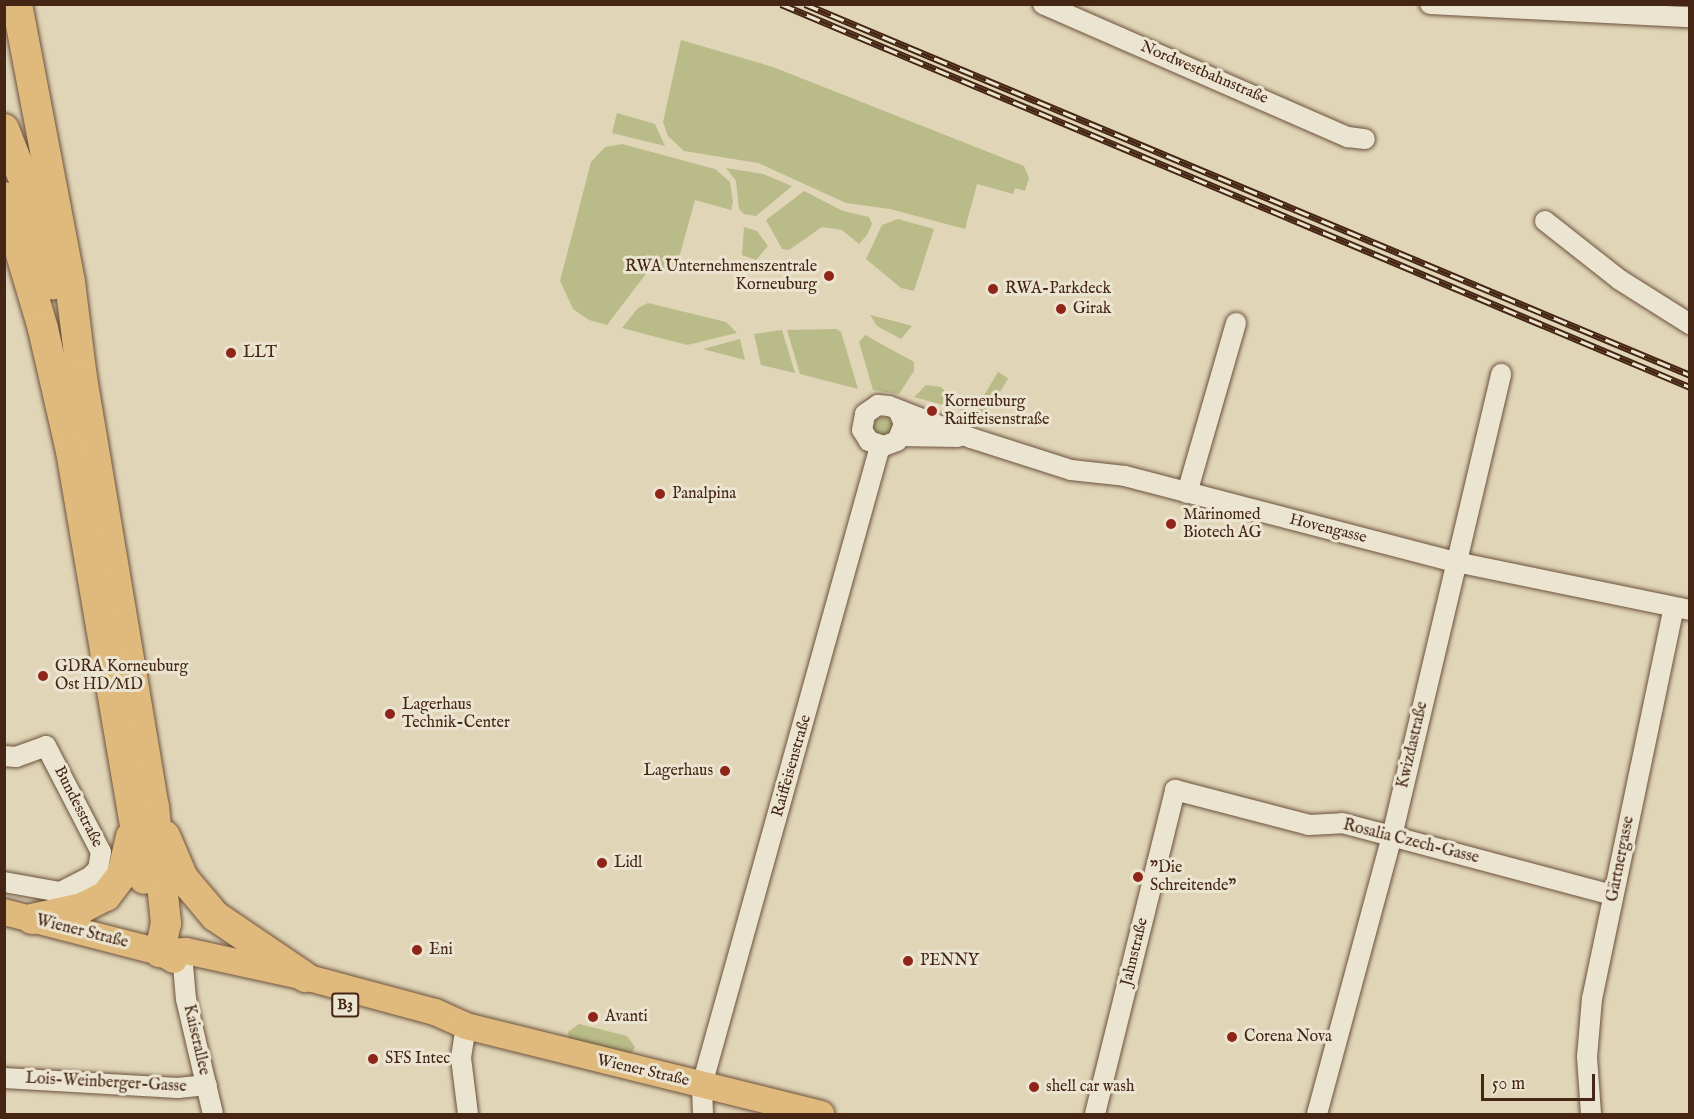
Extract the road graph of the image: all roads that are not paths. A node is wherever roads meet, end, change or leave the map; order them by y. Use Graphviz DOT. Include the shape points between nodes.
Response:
graph roads {
  1 [pos="18,4"];
  2 [pos="1043,4"];
  3 [pos="1430,4"];
  4 [pos="1580,8"];
  5 [pos="1689,17"];
  6 [pos="4,129"];
  7 [pos="1365,139"];
  8 [pos="4,197"];
  9 [pos="1545,221"];
  10 [pos="1236,324"];
  11 [pos="1689,324"];
  12 [pos="1501,374"];
  13 [pos="82,378"];
  14 [pos="898,412"];
  15 [pos="901,436"];
  16 [pos="970,438"];
  17 [pos="880,446"];
  18 [pos="1187,493"];
  19 [pos="1456,562"];
  20 [pos="1682,608"];
  21 [pos="4,756"];
  22 [pos="1175,790"];
  23 [pos="154,807"];
  24 [pos="132,828"];
  25 [pos="1392,836"];
  26 [pos="4,882"];
  27 [pos="1612,895"];
  28 [pos="18,916"];
  29 [pos="176,966"];
  30 [pos="305,977"];
  31 [pos="466,1026"];
  32 [pos="4,1078"];
  33 [pos="207,1085"];
  34 [pos="702,1085"];
  35 [pos="213,1114"];
  36 [pos="468,1114"];
  37 [pos="703,1114"];
  38 [pos="821,1114"];
  39 [pos="1095,1114"];
  40 [pos="1317,1114"];
  41 [pos="1592,1114"];
  1 -- 13 [label="highway" via="68,271"];
  2 -- 7 [label="street, Nordwestbahnstraße" via="1348,137"];
  3 -- 4 [label="street"];
  4 -- 5 [label="street"];
  6 -- 13 [label="highway" via="26,185"];
  8 -- 24 [label="highway" via="43,329 70,451"];
  9 -- 11 [label="street" via="1620,280"];
  10 -- 18 [label="street"];
  12 -- 19 [label="street, Kwizdastraße"];
  13 -- 23 [label="highway"];
  14 -- 15 [label="street" via="904,424"];
  14 -- 16 [label="street, Hovengasse" via="929,419"];
  14 -- 17 [label="street, Hovengasse" via="884,405 866,414 864,434"];
  15 -- 16 [label="street, Hovengasse"];
  15 -- 17 [label="street" via="893,444"];
  16 -- 18 [label="street, Hovengasse" via="1071,470 1125,476"];
  17 -- 34 [label="street, Raiffeisenstraße"];
  18 -- 19 [label="street, Hovengasse"];
  19 -- 20 [label="street, Hovengasse"];
  19 -- 25 [label="street, Kwizdastraße"];
  20 -- 27 [label="street, Gärtnergasse"];
  21 -- 26 [label="street, Bundesstraße" via="16,757 46,746 92,828 101,852 98,869 60,892"];
  22 -- 25 [label="street, Rosalia Czech-Gasse" via="1309,825 1342,823"];
  22 -- 39 [label="street, Jahnstraße"];
  23 -- 29 [label="highway" via="166,923"];
  23 -- 30 [label="highway" via="171,853 196,897 235,932"];
  24 -- 28 [label="highway" via="122,875 106,896 82,908"];
  24 -- 29 [label="highway"];
  25 -- 27 [label="street, Rosalia Czech-Gasse"];
  25 -- 40 [label="street, Kwizdastraße"];
  27 -- 41 [label="street, Gärtnergasse" via="1588,1028"];
  28 -- 29 [label="main road, Wiener Straße / B3"];
  29 -- 30 [label="main road, Wiener Straße / B3" via="186,951"];
  29 -- 31 [label="main road, Wiener Straße / B3" via="430,1026"];
  29 -- 33 [label="street, Kaiserallee"];
  30 -- 31 [label="main road, Wiener Straße / B3" via="435,1012"];
  31 -- 34 [label="main road, Wiener Straße / B3"];
  31 -- 36 [label="street" via="461,1058"];
  32 -- 33 [label="street, Lois-Weinberger-Gasse" via="178,1088"];
  33 -- 35 [label="street, Kaiserallee"];
  34 -- 37 [label="street, Raiffeisenstraße"];
  34 -- 38 [label="main road, Wiener Straße / B3"];
}
